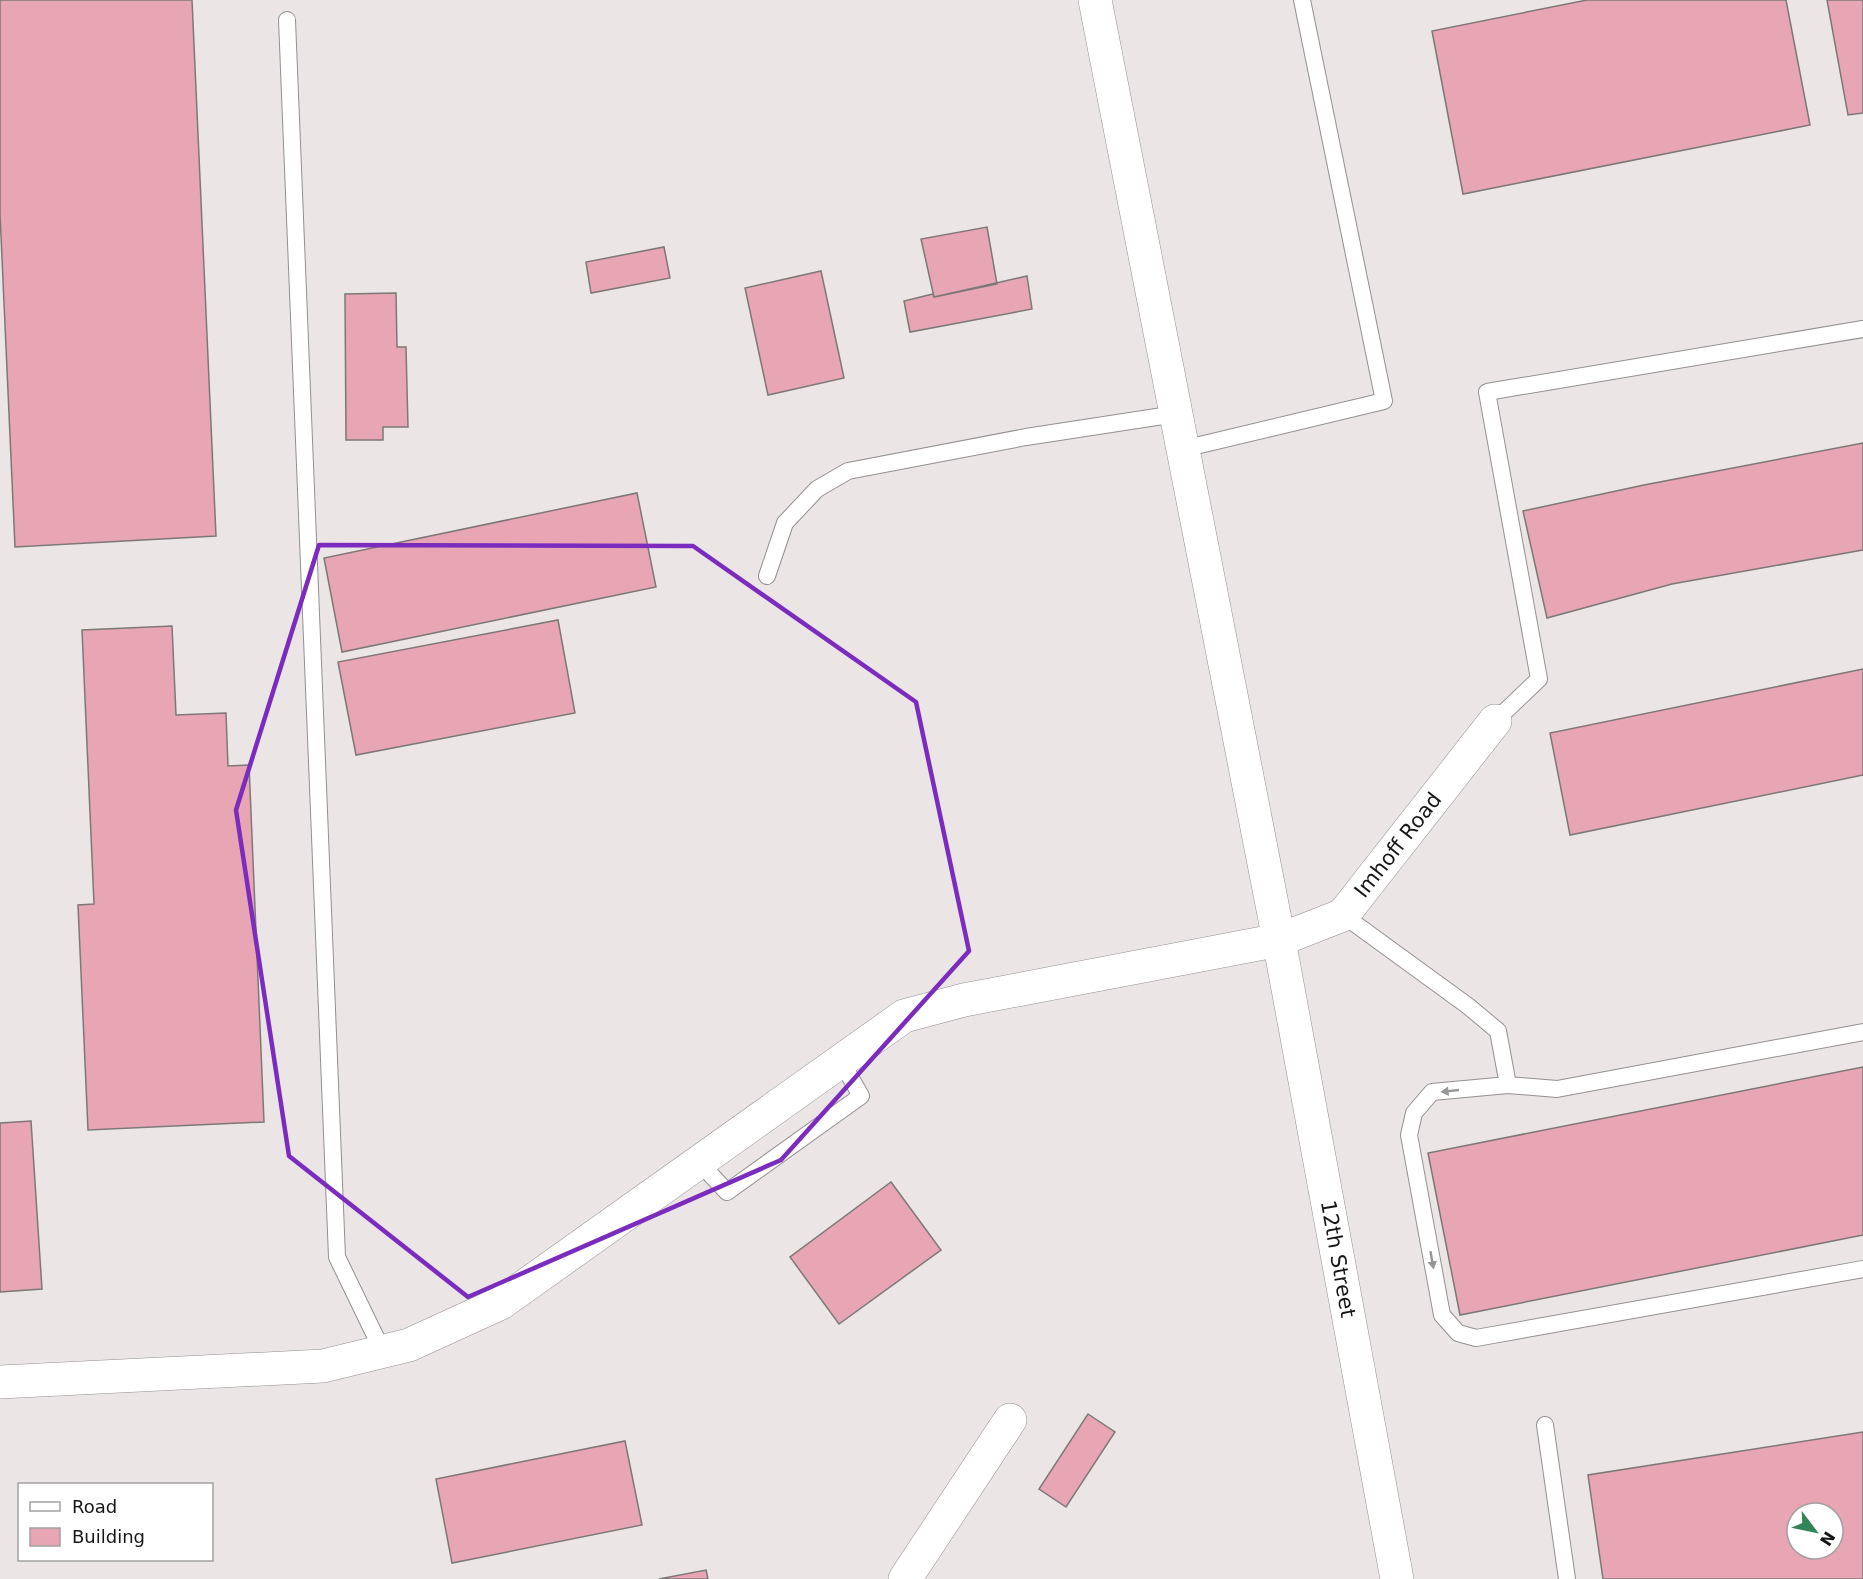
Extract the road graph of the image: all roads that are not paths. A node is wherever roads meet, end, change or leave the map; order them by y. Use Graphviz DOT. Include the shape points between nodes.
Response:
graph roads {
  1 [pos="1095,0"];
  2 [pos="1302,0"];
  3 [pos="287,20"];
  4 [pos="1863,329"];
  5 [pos="1176,414"];
  6 [pos="1183,448"];
  7 [pos="767,576"];
  8 [pos="1495,721"];
  9 [pos="1343,915"];
  10 [pos="1279,940"];
  11 [pos="1863,1032"];
  12 [pos="1508,1085"];
  13 [pos="1863,1269"];
  14 [pos="383,1352"];
  15 [pos="0,1382"];
  16 [pos="1010,1420"];
  17 [pos="1545,1425"];
  18 [pos="905,1579"];
  19 [pos="1397,1579"];
  20 [pos="1567,1579"];
  1 -- 5 [label="street, 12th Street"];
  2 -- 6 [label="lane" via="1384,401"];
  3 -- 14 [label="lane" via="337,1257"];
  4 -- 8 [label="lane" via="1487,392 1539,679"];
  5 -- 6 [label="street, 12th Street"];
  5 -- 7 [label="lane" via="1026,437 848,471 817,489 785,523"];
  6 -- 10 [label="street, 12th Street"];
  8 -- 9 [label="street, Imhoff Road"];
  9 -- 10 [label="street, Imhoff Road"];
  9 -- 12 [label="lane" via="1498,1032"];
  10 -- 14 [label="street, Imhoff Road" via="964,1000 904,1016 501,1303 409,1346"];
  10 -- 19 [label="street, 12th Street"];
  11 -- 12 [label="lane" via="1557,1089"];
  12 -- 13 [label="lane, one-way" via="1432,1092 1414,1113 1409,1135 1442,1315 1458,1333 1476,1338"];
  14 -- 15 [label="street, Imhoff Road" via="323,1366"];
  16 -- 18 [label="street"];
  17 -- 20 [label="lane"];
}
